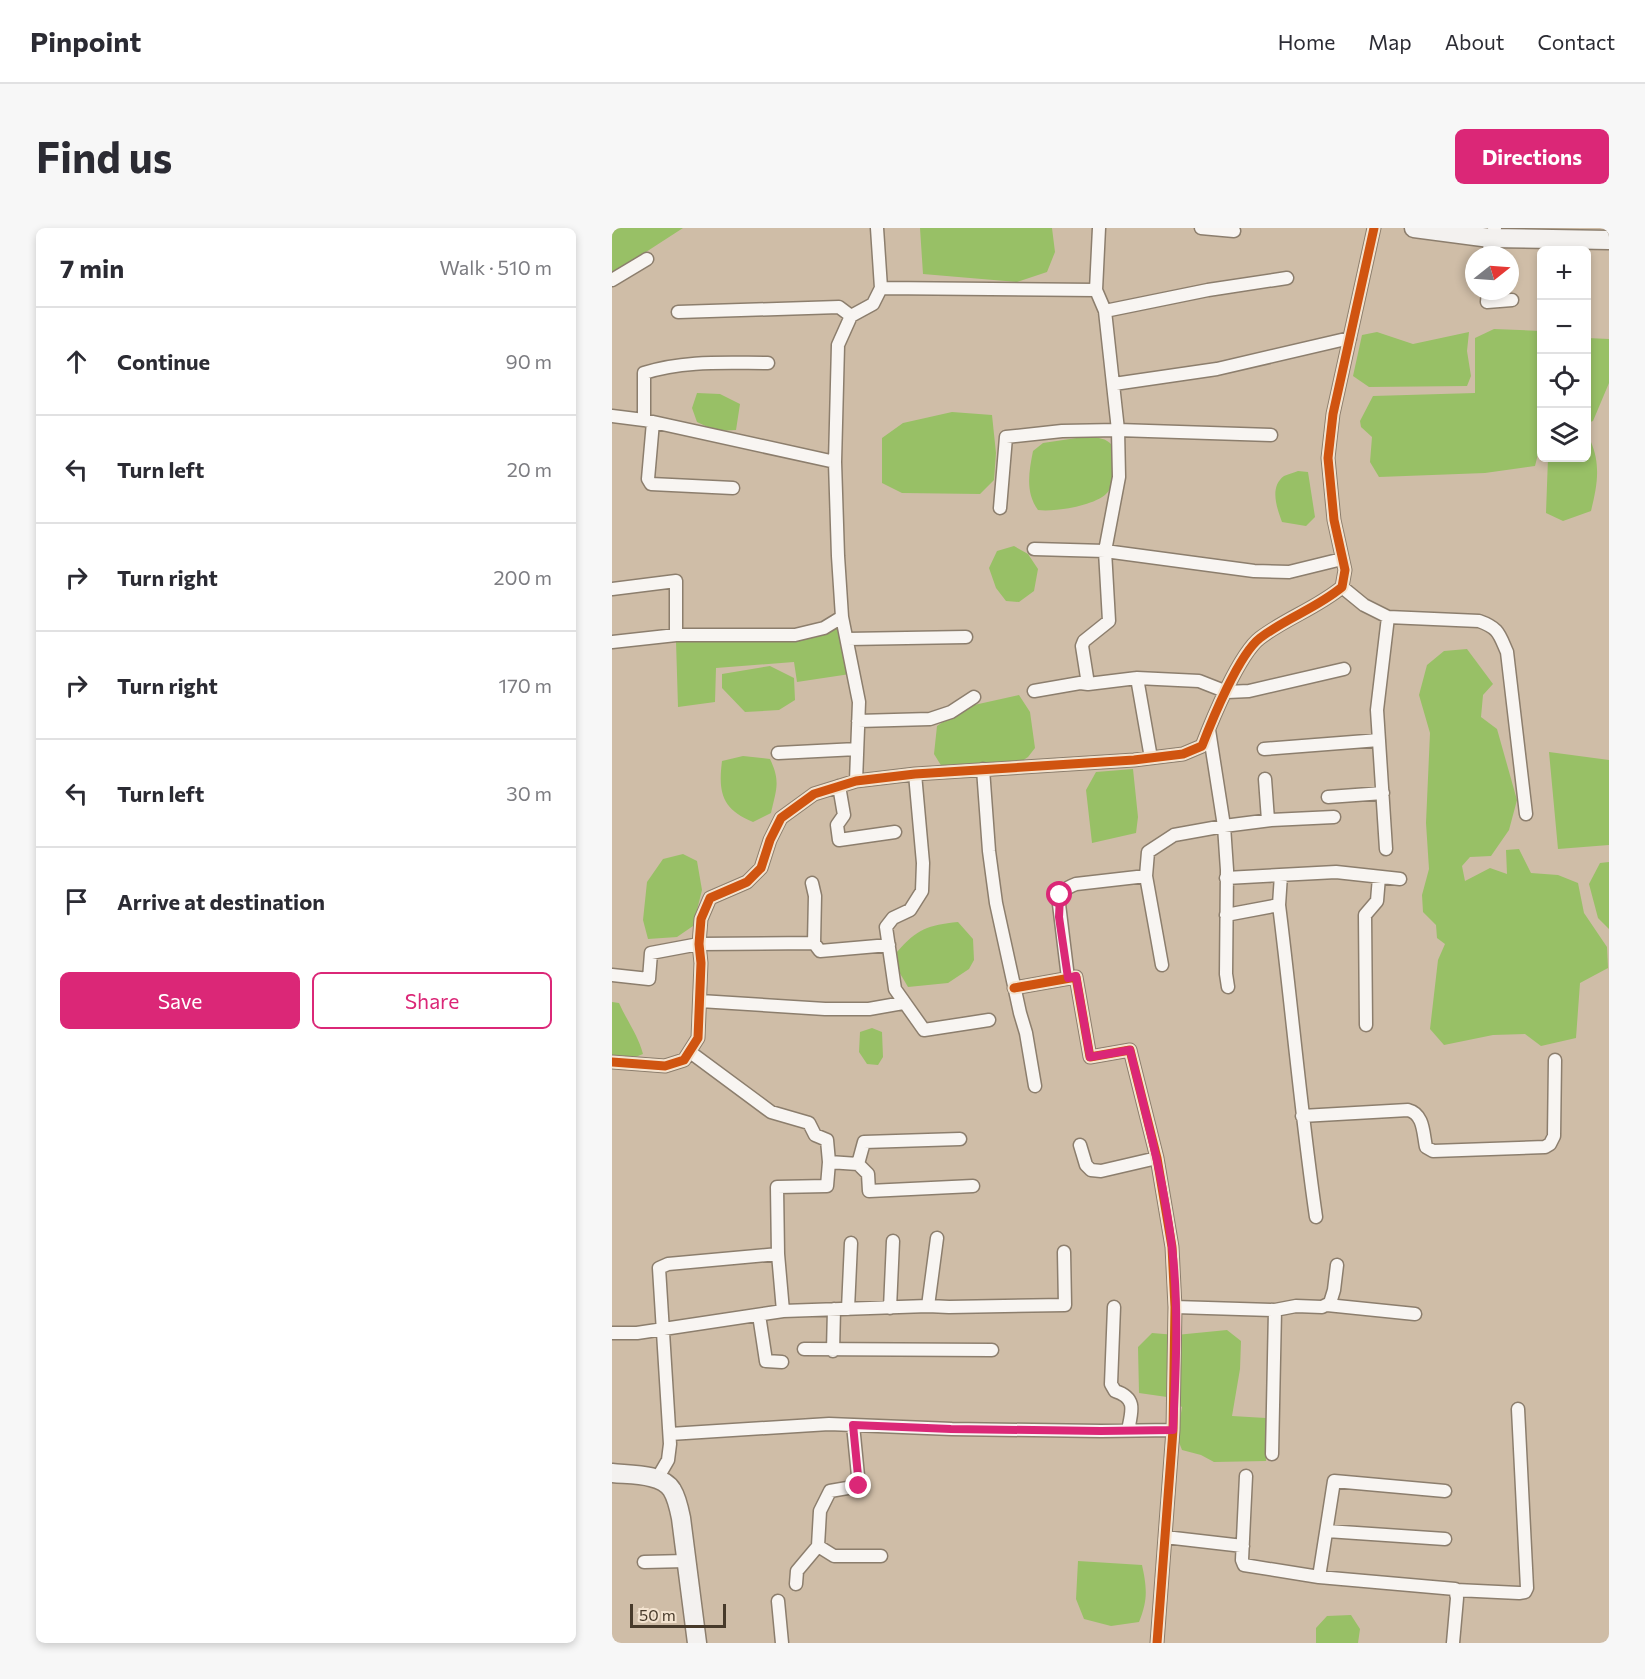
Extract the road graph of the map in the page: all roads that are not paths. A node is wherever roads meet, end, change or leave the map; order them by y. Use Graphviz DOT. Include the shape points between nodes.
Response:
graph roads {
  1 [pos="877,228"];
  2 [pos="1099,228"];
  3 [pos="1201,228"];
  4 [pos="1374,228"];
  5 [pos="1414,228"];
  6 [pos="1215,229"];
  7 [pos="1234,231"];
  8 [pos="1584,234"];
  9 [pos="1606,236"];
  10 [pos="1491,240"];
  11 [pos="647,259"];
  12 [pos="1287,279"];
  13 [pos="612,280"];
  14 [pos="881,288"];
  15 [pos="1096,290"];
  16 [pos="1487,300"];
  17 [pos="1512,300"];
  18 [pos="1105,311"];
  19 [pos="678,312"];
  20 [pos="851,316"];
  21 [pos="1350,338"];
  22 [pos="768,363"];
  23 [pos="1114,384"];
  24 [pos="612,416"];
  25 [pos="649,421"];
  26 [pos="1118,430"];
  27 [pos="1271,435"];
  28 [pos="835,462"];
  29 [pos="733,488"];
  30 [pos="1000,508"];
  31 [pos="1034,549"];
  32 [pos="1105,551"];
  33 [pos="1342,559"];
  34 [pos="1342,587"];
  35 [pos="612,589"];
  36 [pos="842,616"];
  37 [pos="1388,617"];
  38 [pos="676,635"];
  39 [pos="966,637"];
  40 [pos="847,639"];
  41 [pos="612,642"];
  42 [pos="1344,669"];
  43 [pos="1137,678"];
  44 [pos="1088,684"];
  45 [pos="1034,691"];
  46 [pos="1227,692"];
  47 [pos="974,697"];
  48 [pos="858,721"];
  49 [pos="1209,728"];
  50 [pos="1379,740"];
  51 [pos="857,749"];
  52 [pos="1264,749"];
  53 [pos="778,753"];
  54 [pos="1151,758"];
  55 [pos="982,769"];
  56 [pos="915,774"];
  57 [pos="1265,779"];
  58 [pos="856,781"];
  59 [pos="839,786"];
  60 [pos="1383,794"];
  61 [pos="1328,797"];
  62 [pos="1526,814"];
  63 [pos="1334,817"];
  64 [pos="1268,820"];
  65 [pos="1224,826"];
  66 [pos="895,832"];
  67 [pos="1386,849"];
  68 [pos="1281,875"];
  69 [pos="1146,876"];
  70 [pos="1379,877"];
  71 [pos="1227,878"];
  72 [pos="1400,879"];
  73 [pos="812,883"];
  74 [pos="1279,905"];
  75 [pos="1226,915"];
  76 [pos="814,943"];
  77 [pos="699,944"];
  78 [pos="889,945"];
  79 [pos="1162,964"];
  80 [pos="612,975"];
  81 [pos="1068,978"];
  82 [pos="1228,987"];
  83 [pos="1014,988"];
  84 [pos="700,1001"];
  85 [pos="903,1003"];
  86 [pos="989,1020"];
  87 [pos="1366,1025"];
  88 [pos="690,1052"];
  89 [pos="1555,1059"];
  90 [pos="612,1062"];
  91 [pos="1035,1086"];
  92 [pos="1302,1116"];
  93 [pos="960,1139"];
  94 [pos="1080,1145"];
  95 [pos="1157,1158"];
  96 [pos="829,1162"];
  97 [pos="858,1164"];
  98 [pos="973,1186"];
  99 [pos="1316,1217"];
  100 [pos="937,1238"];
  101 [pos="893,1241"];
  102 [pos="851,1243"];
  103 [pos="1064,1252"];
  104 [pos="778,1254"];
  105 [pos="1337,1265"];
  106 [pos="1327,1305"];
  107 [pos="928,1306"];
  108 [pos="1114,1307"];
  109 [pos="1175,1307"];
  110 [pos="890,1308"];
  111 [pos="848,1309"];
  112 [pos="834,1310"];
  113 [pos="1275,1310"];
  114 [pos="783,1311"];
  115 [pos="1414,1314"];
  116 [pos="759,1315"];
  117 [pos="664,1329"];
  118 [pos="612,1333"];
  119 [pos="804,1349"];
  120 [pos="992,1350"];
  121 [pos="833,1351"];
  122 [pos="782,1362"];
  123 [pos="1518,1409"];
  124 [pos="853,1425"];
  125 [pos="1128,1430"];
  126 [pos="1173,1430"];
  127 [pos="670,1434"];
  128 [pos="1272,1454"];
  129 [pos="612,1473"];
  130 [pos="1246,1476"];
  131 [pos="657,1479"];
  132 [pos="1445,1491"];
  133 [pos="1327,1531"];
  134 [pos="1165,1537"];
  135 [pos="1445,1539"];
  136 [pos="818,1546"];
  137 [pos="1243,1546"];
  138 [pos="881,1556"];
  139 [pos="686,1561"];
  140 [pos="644,1562"];
  141 [pos="1319,1577"];
  142 [pos="796,1584"];
  143 [pos="1456,1590"];
  144 [pos="778,1601"];
  145 [pos="697,1643"];
  146 [pos="782,1643"];
  147 [pos="1157,1643"];
  148 [pos="1453,1643"];
  1 -- 14 [label="street"];
  2 -- 15 [label="street"];
  3 -- 6 [label="street"];
  4 -- 21 [label="street"];
  5 -- 10 [label="street"];
  6 -- 7 [label="street"];
  8 -- 9 [label="street"];
  8 -- 10 [label="street"];
  11 -- 13 [label="street"];
  12 -- 18 [label="street"];
  14 -- 15 [label="street"];
  14 -- 20 [label="street" via="873,304"];
  15 -- 18 [label="street"];
  16 -- 17 [label="street"];
  18 -- 23 [label="street"];
  19 -- 20 [label="street" via="839,307"];
  20 -- 28 [label="street" via="838,345"];
  21 -- 23 [label="street" via="1217,369"];
  21 -- 33 [label="street" via="1333,414 1328,458"];
  22 -- 25 [label="street" via="664,366 644,373"];
  23 -- 26 [label="street"];
  24 -- 25 [label="street"];
  25 -- 28 [label="street"];
  25 -- 29 [label="street" via="651,484"];
  26 -- 27 [label="street"];
  26 -- 30 [label="street" via="1006,437"];
  26 -- 32 [label="street" via="1119,477"];
  28 -- 36 [label="street"];
  31 -- 32 [label="street"];
  32 -- 33 [label="street" via="1254,571 1289,572"];
  32 -- 44 [label="street" via="1109,621 1082,646"];
  33 -- 34 [label="street"];
  34 -- 37 [label="street" via="1364,605"];
  34 -- 46 [label="street" via="1260,638 1247,651"];
  35 -- 38 [label="street" via="676,581"];
  36 -- 38 [label="street" via="824,628 795,635"];
  36 -- 40 [label="street"];
  37 -- 50 [label="street" via="1377,710"];
  37 -- 62 [label="street" via="1479,621 1498,631 1507,652"];
  38 -- 41 [label="street"];
  39 -- 40 [label="street"];
  40 -- 48 [label="street" via="859,702"];
  42 -- 46 [label="street" via="1248,691"];
  43 -- 44 [label="street"];
  43 -- 46 [label="street" via="1200,681"];
  43 -- 54 [label="street"];
  44 -- 45 [label="street"];
  46 -- 49 [label="street"];
  47 -- 48 [label="street" via="951,712 930,719"];
  48 -- 51 [label="street"];
  49 -- 54 [label="street" via="1202,746 1183,754"];
  49 -- 65 [label="street"];
  50 -- 52 [label="street"];
  50 -- 60 [label="street"];
  51 -- 53 [label="street"];
  51 -- 58 [label="street"];
  54 -- 55 [label="street"];
  55 -- 56 [label="street"];
  55 -- 83 [label="street" via="996,903"];
  56 -- 58 [label="street"];
  56 -- 78 [label="street" via="922,891 909,910 893,918 886,927"];
  57 -- 64 [label="street"];
  58 -- 59 [label="street"];
  59 -- 66 [label="street" via="844,815 837,825 839,840"];
  59 -- 77 [label="street" via="814,794 781,818 761,868 747,882 710,898 701,919"];
  60 -- 61 [label="street"];
  60 -- 67 [label="street"];
  63 -- 64 [label="street"];
  64 -- 65 [label="street"];
  65 -- 69 [label="street" via="1174,835 1148,852"];
  65 -- 71 [label="street"];
  68 -- 70 [label="street" via="1336,872"];
  68 -- 71 [label="street"];
  68 -- 74 [label="street"];
  69 -- 79 [label="street"];
  69 -- 81 [label="street" via="1076,884 1060,895"];
  70 -- 72 [label="street"];
  70 -- 87 [label="street" via="1377,902 1365,915"];
  71 -- 75 [label="street"];
  73 -- 76 [label="street"];
  74 -- 75 [label="street"];
  74 -- 92 [label="street"];
  75 -- 82 [label="street"];
  76 -- 77 [label="street"];
  76 -- 78 [label="street" via="820,951"];
  77 -- 80 [label="street" via="651,953 649,979"];
  77 -- 84 [label="street"];
  78 -- 85 [label="street" via="895,989"];
  81 -- 83 [label="street"];
  81 -- 95 [label="street" via="1076,976 1090,1057 1130,1050"];
  83 -- 91 [label="street"];
  84 -- 85 [label="street" via="836,1009"];
  84 -- 88 [label="street" via="698,1038"];
  85 -- 86 [label="street" via="924,1030"];
  88 -- 90 [label="street" via="684,1060 665,1066"];
  88 -- 96 [label="street" via="771,1112 809,1123 815,1135 827,1140"];
  89 -- 92 [label="street" via="1554,1136 1545,1147 1433,1151 1426,1147 1419,1117 1408,1110"];
  92 -- 99 [label="street"];
  93 -- 97 [label="street" via="864,1142"];
  94 -- 95 [label="street" via="1091,1170"];
  95 -- 109 [label="street" via="1172,1247"];
  96 -- 97 [label="street"];
  96 -- 104 [label="street" via="827,1186 777,1187"];
  97 -- 98 [label="street" via="868,1174 870,1191"];
  100 -- 107 [label="street"];
  101 -- 110 [label="street"];
  102 -- 111 [label="street"];
  103 -- 107 [label="street" via="1065,1305"];
  104 -- 114 [label="street"];
  104 -- 117 [label="street" via="659,1268"];
  105 -- 106 [label="street" via="1332,1301"];
  106 -- 113 [label="street"];
  106 -- 115 [label="street"];
  107 -- 110 [label="street"];
  108 -- 125 [label="street" via="1110,1384 1130,1400"];
  109 -- 113 [label="street"];
  109 -- 126 [label="street"];
  110 -- 111 [label="street"];
  111 -- 112 [label="street"];
  112 -- 114 [label="street"];
  112 -- 121 [label="street"];
  113 -- 128 [label="street"];
  114 -- 116 [label="street"];
  116 -- 117 [label="street"];
  116 -- 122 [label="street" via="766,1361"];
  117 -- 118 [label="street"];
  117 -- 127 [label="street"];
  119 -- 121 [label="street"];
  120 -- 121 [label="street"];
  123 -- 143 [label="street" via="1527,1588 1519,1593"];
  124 -- 125 [label="street"];
  124 -- 127 [label="street"];
  124 -- 136 [label="street" via="859,1486 830,1491 820,1511"];
  125 -- 126 [label="street"];
  126 -- 134 [label="street"];
  127 -- 131 [label="street" via="668,1460"];
  129 -- 131 [label="street"];
  130 -- 137 [label="street"];
  131 -- 139 [label="street" via="670,1487 677,1500"];
  132 -- 133 [label="street" via="1334,1481"];
  133 -- 135 [label="street"];
  133 -- 141 [label="street"];
  134 -- 137 [label="street"];
  134 -- 147 [label="street"];
  136 -- 138 [label="street" via="834,1556"];
  136 -- 142 [label="street" via="797,1571"];
  137 -- 141 [label="street" via="1244,1565"];
  139 -- 140 [label="street"];
  139 -- 145 [label="street"];
  141 -- 143 [label="street"];
  143 -- 148 [label="street"];
  144 -- 146 [label="street"];
}
